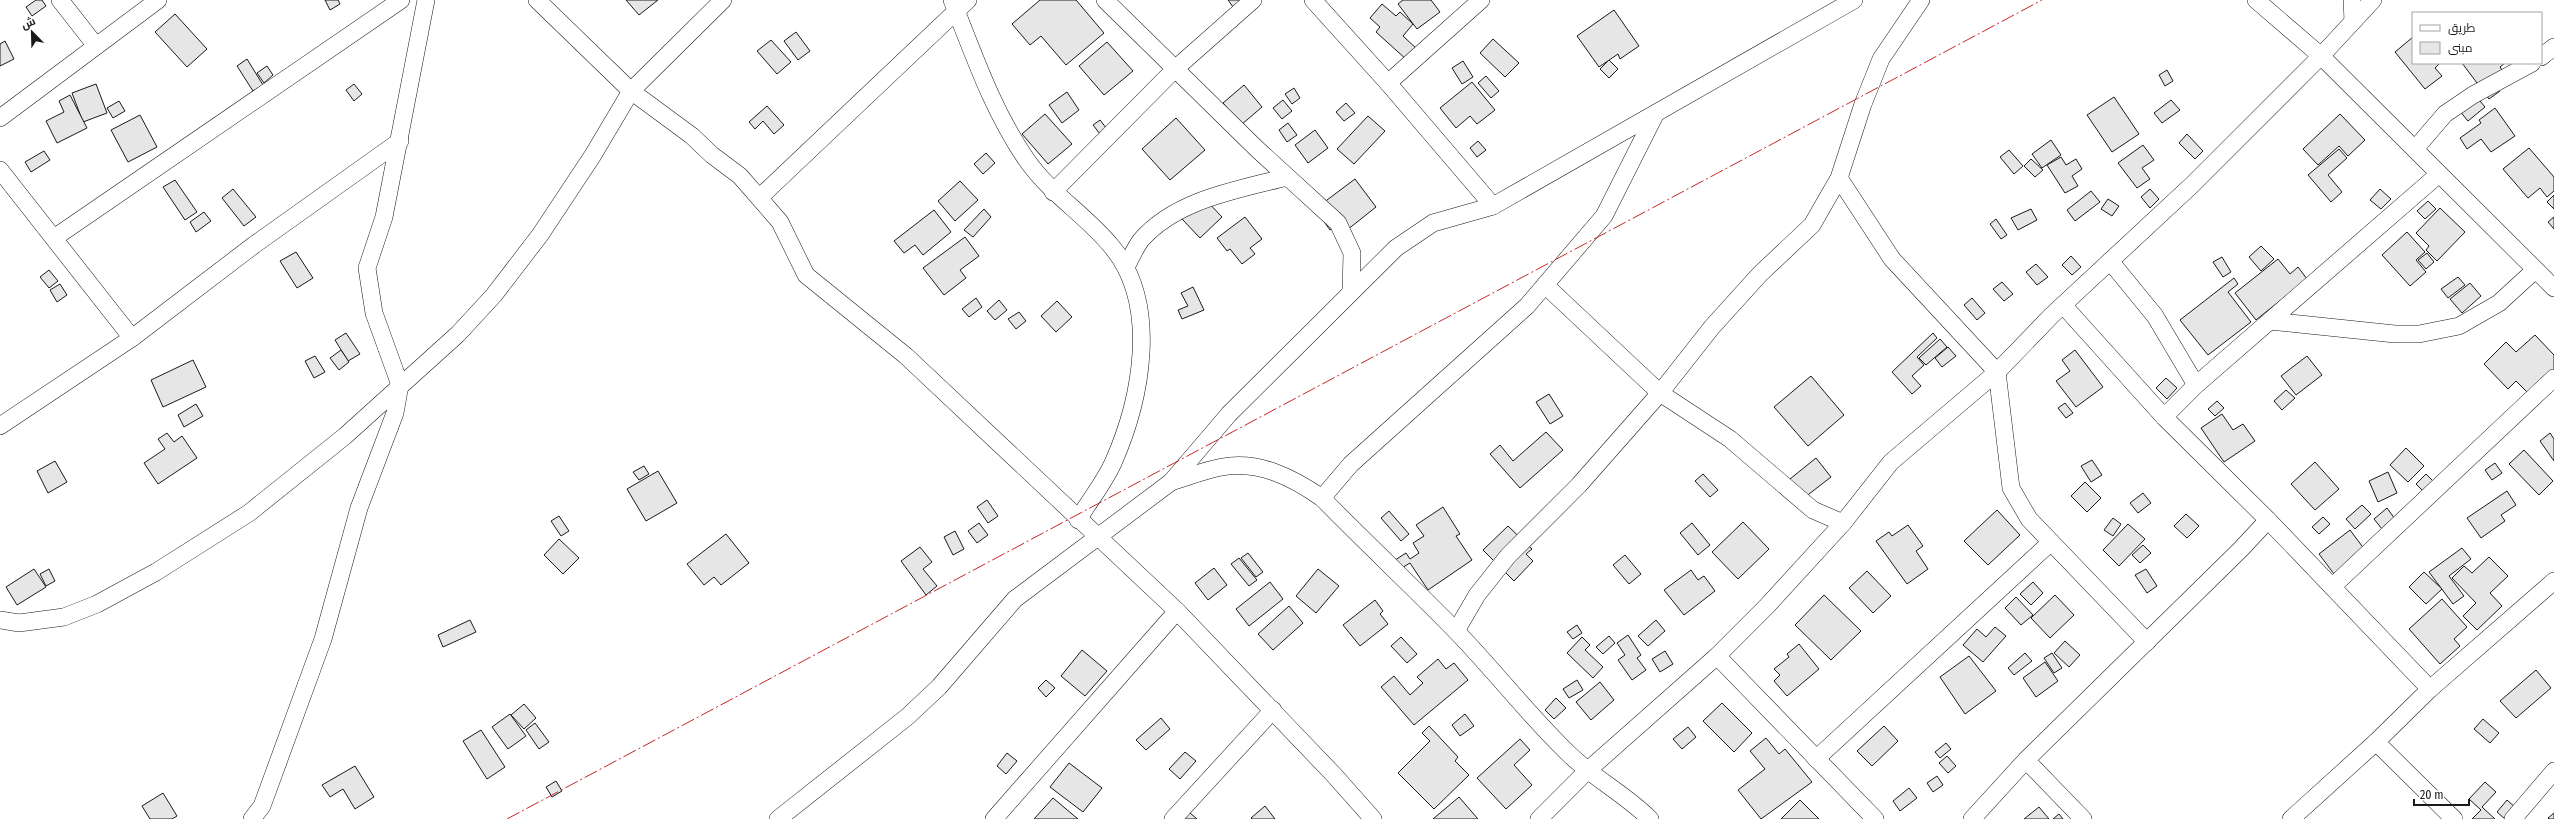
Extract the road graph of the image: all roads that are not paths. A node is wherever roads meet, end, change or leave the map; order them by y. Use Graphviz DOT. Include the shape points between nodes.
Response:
graph roads {
  1 [pos="60,0"];
  2 [pos="158,0"];
  3 [pos="401,0"];
  4 [pos="426,0"];
  5 [pos="537,0"];
  6 [pos="722,0"];
  7 [pos="1105,0"];
  8 [pos="1253,0"];
  9 [pos="1314,0"];
  10 [pos="1481,0"];
  11 [pos="1854,0"];
  12 [pos="1921,0"];
  13 [pos="2256,0"];
  14 [pos="2352,0"];
  15 [pos="2372,0"];
  16 [pos="959,4"];
  17 [pos="2353,21"];
  18 [pos="96,46"];
  19 [pos="2321,56"];
  20 [pos="2532,64"];
  21 [pos="1175,69"];
  22 [pos="1388,82"];
  23 [pos="631,91"];
  24 [pos="1656,113"];
  25 [pos="0,118"];
  26 [pos="400,141"];
  27 [pos="2415,149"];
  28 [pos="0,170"];
  29 [pos="2439,174"];
  30 [pos="1287,177"];
  31 [pos="1839,178"];
  32 [pos="1053,192"];
  33 [pos="760,197"];
  34 [pos="1493,206"];
  35 [pos="54,238"];
  36 [pos="2110,261"];
  37 [pos="1126,267"];
  38 [pos="2535,270"];
  39 [pos="1545,285"];
  40 [pos="2554,288"];
  41 [pos="1351,291"];
  42 [pos="2062,305"];
  43 [pos="2270,321"];
  44 [pos="132,338"];
  45 [pos="1997,372"];
  46 [pos="2554,378"];
  47 [pos="400,384"];
  48 [pos="2196,385"];
  49 [pos="1660,393"];
  50 [pos="2164,418"];
  51 [pos="0,426"];
  52 [pos="1171,482"];
  53 [pos="1322,498"];
  54 [pos="1078,520"];
  55 [pos="2268,520"];
  56 [pos="1843,523"];
  57 [pos="1096,536"];
  58 [pos="2051,542"];
  59 [pos="2554,581"];
  60 [pos="2332,587"];
  61 [pos="1177,611"];
  62 [pos="0,620"];
  63 [pos="1456,631"];
  64 [pos="2147,642"];
  65 [pos="1717,656"];
  66 [pos="2430,689"];
  67 [pos="1273,710"];
  68 [pos="2376,742"];
  69 [pos="1816,759"];
  70 [pos="2026,760"];
  71 [pos="1587,771"];
  72 [pos="2554,771"];
  73 [pos="252,819"];
  74 [pos="778,819"];
  75 [pos="994,819"];
  76 [pos="1173,819"];
  77 [pos="1373,819"];
  78 [pos="1539,819"];
  79 [pos="1650,819"];
  80 [pos="1875,819"];
  81 [pos="1972,819"];
  82 [pos="2083,819"];
  83 [pos="2291,819"];
  84 [pos="2454,819"];
  85 [pos="2512,819"];
  1 -- 18 [label="street"];
  2 -- 18 [label="street"];
  3 -- 35 [label="street"];
  4 -- 26 [label="street"];
  5 -- 23 [label="street"];
  6 -- 23 [label="street"];
  7 -- 21 [label="street"];
  8 -- 21 [label="street"];
  9 -- 22 [label="street"];
  10 -- 22 [label="street"];
  11 -- 24 [label="street"];
  12 -- 31 [label="street" via="1881,59"];
  13 -- 19 [label="street"];
  14 -- 17 [label="street"];
  15 -- 17 [label="street"];
  16 -- 32 [label="street" via="985,87 1026,159"];
  16 -- 33 [label="street"];
  17 -- 19 [label="street"];
  18 -- 25 [label="street"];
  19 -- 27 [label="street"];
  19 -- 36 [label="street" via="2193,184"];
  20 -- 27 [label="street" via="2472,95 2445,114"];
  21 -- 30 [label="street"];
  21 -- 32 [label="street"];
  22 -- 34 [label="street"];
  23 -- 33 [label="street" via="692,136 740,176"];
  23 -- 47 [label="street" via="593,155 540,235 494,295 458,334"];
  24 -- 34 [label="street"];
  24 -- 39 [label="street" via="1604,216"];
  26 -- 44 [label="street" via="254,245"];
  26 -- 47 [label="street" via="384,217 367,268 374,313"];
  27 -- 29 [label="street"];
  28 -- 35 [label="street"];
  29 -- 38 [label="street"];
  29 -- 43 [label="street"];
  30 -- 37 [label="street" via="1215,196 1176,212 1140,241"];
  30 -- 41 [label="street" via="1338,223 1352,254"];
  31 -- 45 [label="street" via="1892,259"];
  31 -- 49 [label="street" via="1812,225 1760,274 1712,327"];
  32 -- 37 [label="street" via="1094,228"];
  33 -- 54 [label="street" via="780,222 806,275 906,356"];
  34 -- 41 [label="street" via="1433,223 1396,248"];
  35 -- 44 [label="street"];
  36 -- 42 [label="street"];
  36 -- 48 [label="street" via="2155,316"];
  37 -- 54 [label="street" via="1139,303 1143,352 1130,414 1113,464"];
  38 -- 40 [label="street"];
  38 -- 43 [label="street" via="2499,303 2458,326 2419,334 2395,334"];
  39 -- 49 [label="street"];
  39 -- 53 [label="street" via="1528,306 1351,464"];
  41 -- 52 [label="street" via="1229,414"];
  42 -- 45 [label="street"];
  42 -- 50 [label="street"];
  43 -- 48 [label="street"];
  44 -- 51 [label="street"];
  45 -- 56 [label="street" via="1891,462"];
  45 -- 58 [label="street" via="2011,488 2029,519"];
  46 -- 60 [label="street"];
  47 -- 62 [label="street" via="345,436 249,513 156,572 97,604 64,618 19,623"];
  47 -- 73 [label="street" via="395,413 359,508 323,639 262,806"];
  48 -- 50 [label="street"];
  49 -- 56 [label="street" via="1730,439 1813,510"];
  49 -- 63 [label="street" via="1580,485 1508,556 1477,595"];
  50 -- 55 [label="street"];
  52 -- 53 [label="street" via="1222,467 1257,466 1298,481"];
  52 -- 57 [label="street"];
  53 -- 63 [label="street"];
  54 -- 57 [label="street"];
  55 -- 60 [label="street"];
  55 -- 64 [label="street"];
  56 -- 65 [label="street"];
  57 -- 61 [label="street"];
  57 -- 74 [label="street" via="1015,599 939,687 907,717"];
  58 -- 64 [label="street"];
  58 -- 69 [label="street"];
  59 -- 66 [label="street"];
  60 -- 66 [label="street"];
  61 -- 67 [label="street"];
  61 -- 75 [label="street"];
  63 -- 71 [label="street" via="1528,713"];
  64 -- 70 [label="street"];
  65 -- 69 [label="street"];
  65 -- 71 [label="street"];
  66 -- 68 [label="street"];
  67 -- 76 [label="street"];
  67 -- 77 [label="street"];
  68 -- 83 [label="street"];
  68 -- 84 [label="street"];
  69 -- 80 [label="street"];
  70 -- 81 [label="street"];
  70 -- 82 [label="street"];
  71 -- 78 [label="street"];
  71 -- 79 [label="street" via="1636,805"];
  72 -- 85 [label="street"];
}
